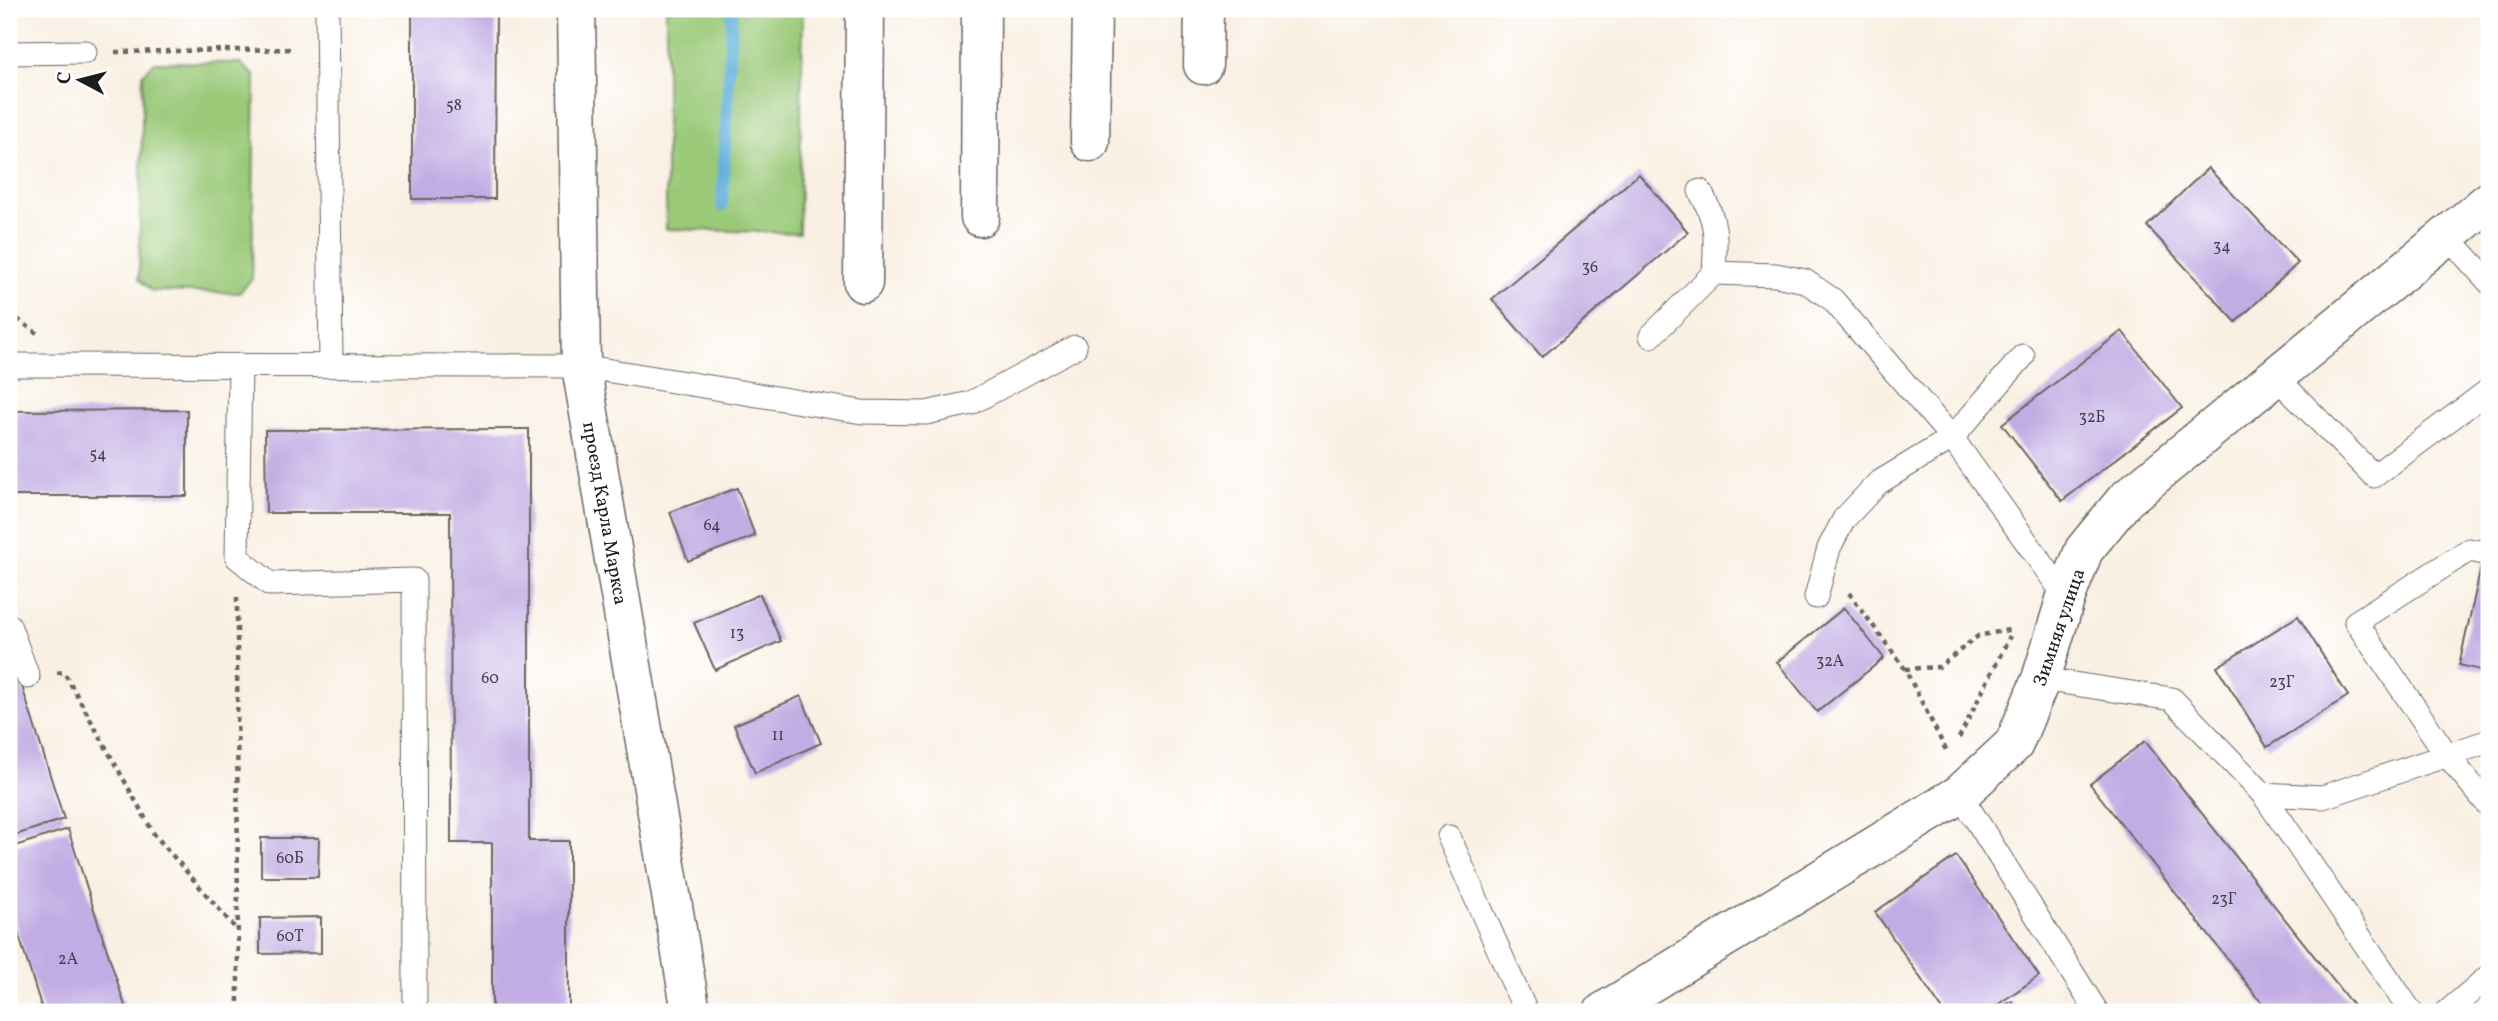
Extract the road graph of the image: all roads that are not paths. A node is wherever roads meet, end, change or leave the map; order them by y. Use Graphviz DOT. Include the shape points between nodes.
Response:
graph roads {
  1 [pos="327,9"];
  2 [pos="576,9"];
  3 [pos="865,9"];
  4 [pos="981,9"];
  5 [pos="1092,9"];
  6 [pos="1204,9"];
  7 [pos="85,52"];
  8 [pos="9,53"];
  9 [pos="1203,65"];
  10 [pos="1090,142"];
  11 [pos="1700,191"];
  12 [pos="2489,201"];
  13 [pos="980,217"];
  14 [pos="2447,236"];
  15 [pos="1714,273"];
  16 [pos="2489,282"];
  17 [pos="863,283"];
  18 [pos="1651,336"];
  19 [pos="1075,347"];
  20 [pos="2023,356"];
  21 [pos="9,365"];
  22 [pos="240,365"];
  23 [pos="331,365"];
  24 [pos="581,366"];
  25 [pos="2276,377"];
  26 [pos="2489,390"];
  27 [pos="1952,438"];
  28 [pos="2489,554"];
  29 [pos="1816,597"];
  30 [pos="2066,597"];
  31 [pos="9,625"];
  32 [pos="28,677"];
  33 [pos="2041,679"];
  34 [pos="2489,741"];
  35 [pos="2447,755"];
  36 [pos="1960,794"];
  37 [pos="2263,794"];
  38 [pos="2489,806"];
  39 [pos="1450,837"];
  40 [pos="2489,976"];
  41 [pos="415,1012"];
  42 [pos="691,1012"];
  43 [pos="1526,1012"];
  44 [pos="1603,1012"];
  45 [pos="2097,1012"];
  46 [pos="2411,1012"];
  47 [pos="2447,1012"];
  1 -- 23 [label="lane"];
  2 -- 24 [label="street, проезд Карла Маркса"];
  3 -- 17 [label="street"];
  4 -- 13 [label="street"];
  5 -- 10 [label="street"];
  6 -- 9 [label="street"];
  7 -- 8 [label="lane"];
  11 -- 15 [label="lane" via="1717,233"];
  12 -- 14 [label="street, Зимняя улица"];
  14 -- 16 [label="lane"];
  14 -- 25 [label="street, Зимняя улица"];
  15 -- 18 [label="lane"];
  15 -- 27 [label="lane" via="1805,281 1833,300"];
  19 -- 24 [label="lane" via="971,403 926,413 862,412"];
  20 -- 27 [label="lane"];
  21 -- 22 [label="lane"];
  22 -- 23 [label="lane"];
  22 -- 41 [label="lane" via="237,557 270,584 414,580"];
  23 -- 24 [label="lane"];
  24 -- 42 [label="street, проезд Карла Маркса"];
  25 -- 26 [label="lane" via="2374,476"];
  25 -- 30 [label="street, Зимняя улица" via="2125,500 2084,550"];
  27 -- 29 [label="lane" via="1878,483 1844,519 1829,548"];
  27 -- 30 [label="lane"];
  28 -- 35 [label="lane" via="2469,550 2356,622"];
  30 -- 33 [label="street, Зимняя улица"];
  31 -- 32 [label="lane"];
  33 -- 36 [label="street, Зимняя улица" via="2014,744"];
  33 -- 37 [label="lane" via="2172,699"];
  34 -- 35 [label="lane"];
  35 -- 37 [label="lane" via="2323,797"];
  35 -- 38 [label="lane"];
  36 -- 44 [label="street, Зимняя улица"];
  36 -- 45 [label="lane"];
  37 -- 46 [label="lane"];
  39 -- 43 [label="lane"];
  40 -- 47 [label="lane"];
}
